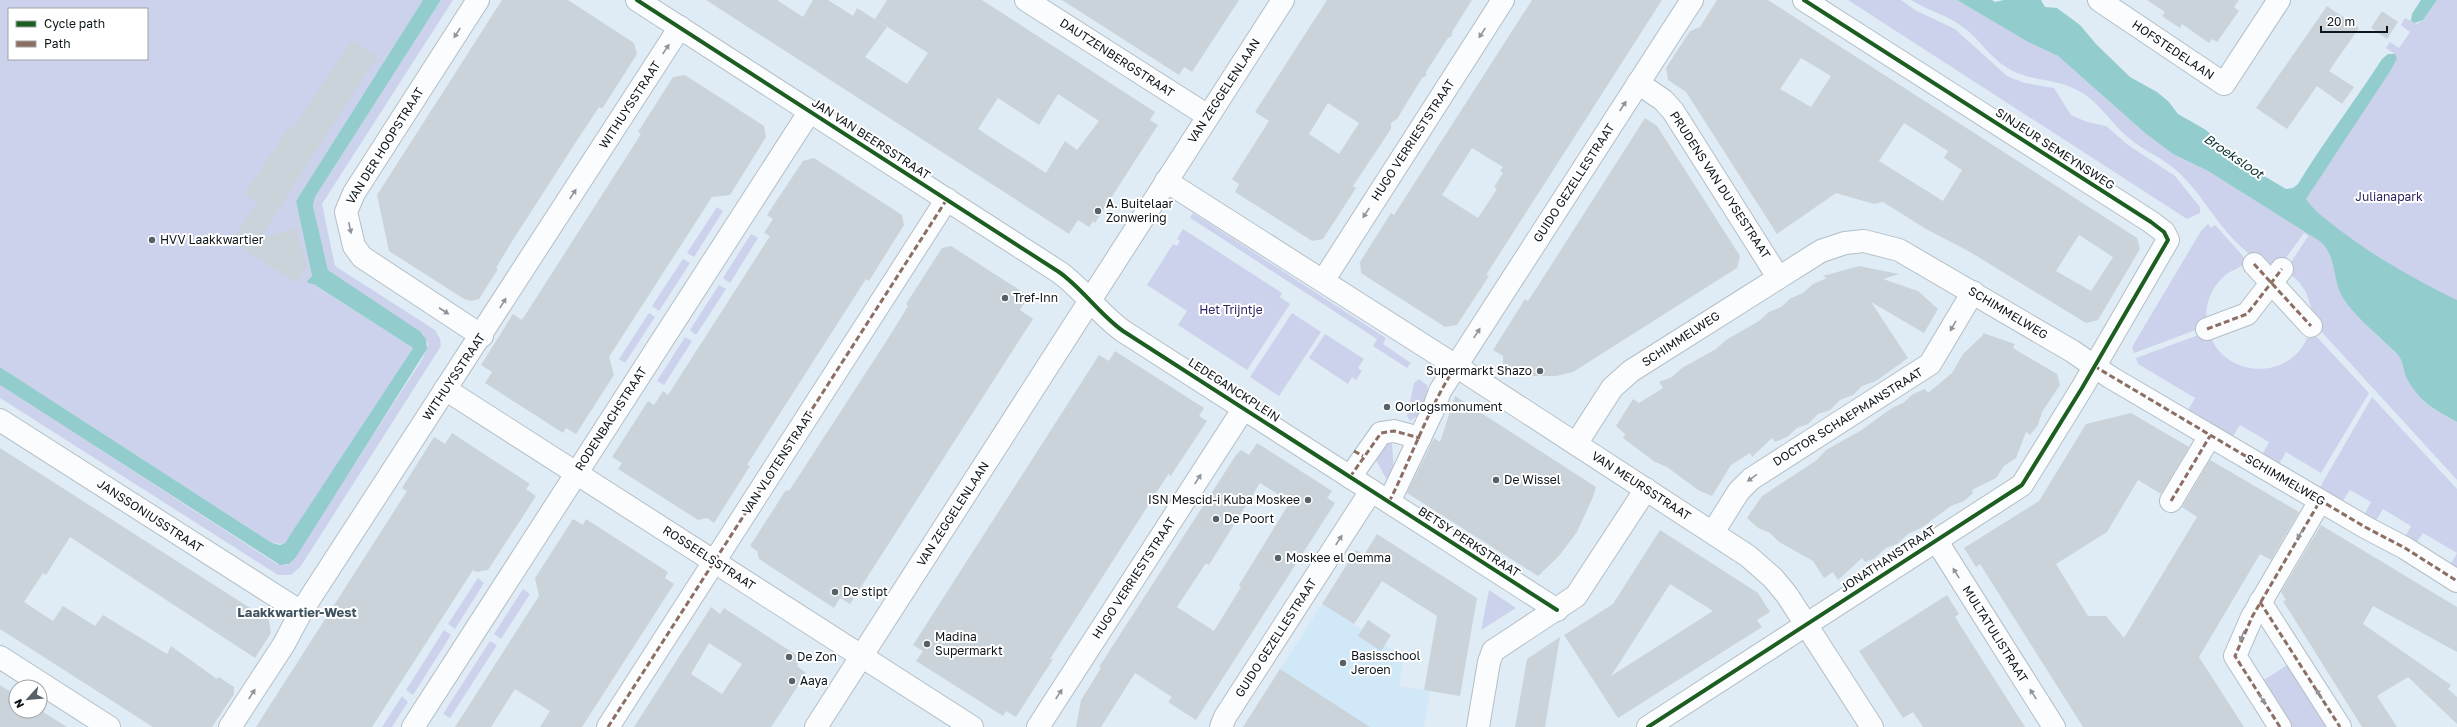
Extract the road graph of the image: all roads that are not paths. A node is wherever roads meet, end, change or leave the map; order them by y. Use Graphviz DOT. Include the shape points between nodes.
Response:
graph roads {
  1 [pos="478,0"];
  2 [pos="637,0"];
  3 [pos="1283,0"];
  4 [pos="1502,0"];
  5 [pos="1692,0"];
  6 [pos="1804,0"];
  7 [pos="2099,0"];
  8 [pos="2279,0"];
  9 [pos="1039,3"];
  10 [pos="680,27"];
  11 [pos="1638,83"];
  12 [pos="810,111"];
  13 [pos="1208,116"];
  14 [pos="1166,182"];
  15 [pos="947,199"];
  16 [pos="2254,264"];
  17 [pos="2277,276"];
  18 [pos="1778,277"];
  19 [pos="1323,281"];
  20 [pos="1973,292"];
  21 [pos="1090,300"];
  22 [pos="2311,326"];
  23 [pos="2207,329"];
  24 [pos="482,336"];
  25 [pos="1456,366"];
  26 [pos="2094,366"];
  27 [pos="445,389"];
  28 [pos="1244,408"];
  29 [pos="0,420"];
  30 [pos="2210,436"];
  31 [pos="1420,438"];
  32 [pos="1576,444"];
  33 [pos="577,472"];
  34 [pos="1350,477"];
  35 [pos="1646,489"];
  36 [pos="1371,490"];
  37 [pos="2171,501"];
  38 [pos="2320,501"];
  39 [pos="1389,502"];
  40 [pos="1713,532"];
  41 [pos="1936,540"];
  42 [pos="715,561"];
  43 [pos="2457,582"];
  44 [pos="2260,602"];
  45 [pos="1557,610"];
  46 [pos="301,612"];
  47 [pos="1807,626"];
  48 [pos="0,657"];
  49 [pos="862,657"];
  50 [pos="109,727"];
  51 [pos="230,727"];
  52 [pos="413,727"];
  53 [pos="608,727"];
  54 [pos="816,727"];
  55 [pos="972,727"];
  56 [pos="1038,727"];
  57 [pos="1222,727"];
  58 [pos="1478,727"];
  59 [pos="1648,727"];
  60 [pos="1872,727"];
  61 [pos="2054,727"];
  62 [pos="2280,727"];
  63 [pos="2340,727"];
  1 -- 24 [label="street, VAN DER HOOPSTRAAT, one-way" via="354,193 346,212 353,243 362,257"];
  2 -- 10 [label="street, JAN VAN BEERSSTRAAT"];
  3 -- 13 [label="street, VAN ZEGGELENLAAN"];
  4 -- 19 [label="street, HUGO VERRIESTSTRAAT, one-way"];
  5 -- 11 [label="street, GUIDO GEZELLESTRAAT"];
  6 -- 26 [label="street, SINJEUR SEMEYNSWEG" via="2151,222 2166,235 2168,240 2162,253"];
  7 -- 8 [label="street, HOFSTEDELAAN" via="2224,84"];
  9 -- 13 [label="street, DAUTZENBERGSTRAAT"];
  10 -- 12 [label="street, JAN VAN BEERSSTRAAT"];
  24 -- 10 [label="street, WITHUYSSTRAAT, one-way"];
  11 -- 18 [label="street, PRUDENS VAN DUYSESTRAAT" via="1663,100 1673,111"];
  25 -- 11 [label="street, GUIDO GEZELLESTRAAT, one-way"];
  12 -- 15 [label="street, JAN VAN BEERSSTRAAT"];
  12 -- 33 [label="street, RODENBACHSTRAAT"];
  13 -- 14 [label="street, VAN ZEGGELENLAAN"];
  14 -- 19 [label="street"];
  14 -- 21 [label="street"];
  15 -- 21 [label="street, JAN VAN BEERSSTRAAT" via="1060,272 1076,284"];
  15 -- 42 [label="street, VAN VLOTENSTRAAT"];
  16 -- 17 [label="street"];
  17 -- 22 [label="street"];
  17 -- 23 [label="street" via="2247,314"];
  18 -- 20 [label="street, SCHIMMELWEG" via="1828,248 1864,241 1899,250"];
  18 -- 32 [label="street, SCHIMMELWEG" via="1622,378 1609,392"];
  19 -- 25 [label="street"];
  20 -- 26 [label="street, SCHIMMELWEG"];
  20 -- 40 [label="street, DOCTOR SCHAEPMANSTRAAT, one-way" via="1930,364 1751,479 1739,491"];
  21 -- 28 [label="street, LEDEGANCKPLEIN" via="1106,318 1123,331"];
  21 -- 49 [label="street, VAN ZEGGELENLAAN"];
  24 -- 27 [label="street, WITHUYSSTRAAT"];
  25 -- 31 [label="street" via="1440,391"];
  25 -- 32 [label="street, VAN MEURSSTRAAT"];
  26 -- 30 [label="street, SCHIMMELWEG"];
  26 -- 41 [label="street, JONATHANSTRAAT" via="2024,484"];
  27 -- 33 [label="street, ROSSEELSSTRAAT"];
  27 -- 46 [label="street, WITHUYSSTRAAT"];
  28 -- 34 [label="street, LEDEGANCKPLEIN"];
  56 -- 28 [label="street, HUGO VERRIESTSTRAAT, one-way"];
  29 -- 46 [label="street, JANSSONIUSSTRAAT"];
  30 -- 37 [label="street"];
  30 -- 38 [label="street, SCHIMMELWEG"];
  31 -- 34 [label="street" via="1385,431 1358,454"];
  31 -- 39 [label="street"];
  32 -- 35 [label="street, VAN MEURSSTRAAT"];
  33 -- 42 [label="street, ROSSEELSSTRAAT"];
  33 -- 52 [label="street, RODENBACHSTRAAT"];
  34 -- 36 [label="street, LEDEGANCKPLEIN"];
  35 -- 40 [label="street, VAN MEURSSTRAAT"];
  35 -- 45 [label="street" via="1579,592"];
  36 -- 39 [label="street, BETSY PERKSTRAAT"];
  57 -- 36 [label="street, GUIDO GEZELLESTRAAT, one-way" via="1225,717"];
  38 -- 43 [label="street, SCHIMMELWEG" via="2405,548"];
  38 -- 44 [label="street, one-way"];
  39 -- 45 [label="street, BETSY PERKSTRAAT"];
  40 -- 47 [label="street, VAN MEURSSTRAAT" via="1748,556 1773,578"];
  41 -- 47 [label="street, JONATHANSTRAAT"];
  61 -- 41 [label="street, MULTATULISTRAAT, one-way"];
  42 -- 49 [label="street, ROSSEELSSTRAAT"];
  42 -- 53 [label="street, VAN VLOTENSTRAAT"];
  44 -- 62 [label="street, one-way" via="2235,656"];
  63 -- 44 [label="street, one-way"];
  45 -- 58 [label="street" via="1493,651"];
  51 -- 46 [label="street, WITHUYSSTRAAT, one-way" via="284,644"];
  47 -- 59 [label="street, JONATHANSTRAAT"];
  47 -- 60 [label="street, VAN MEURSSTRAAT"];
  48 -- 50 [label="street"];
  49 -- 54 [label="street, VAN ZEGGELENLAAN"];
  49 -- 55 [label="street, ROSSEELSSTRAAT"];
}
